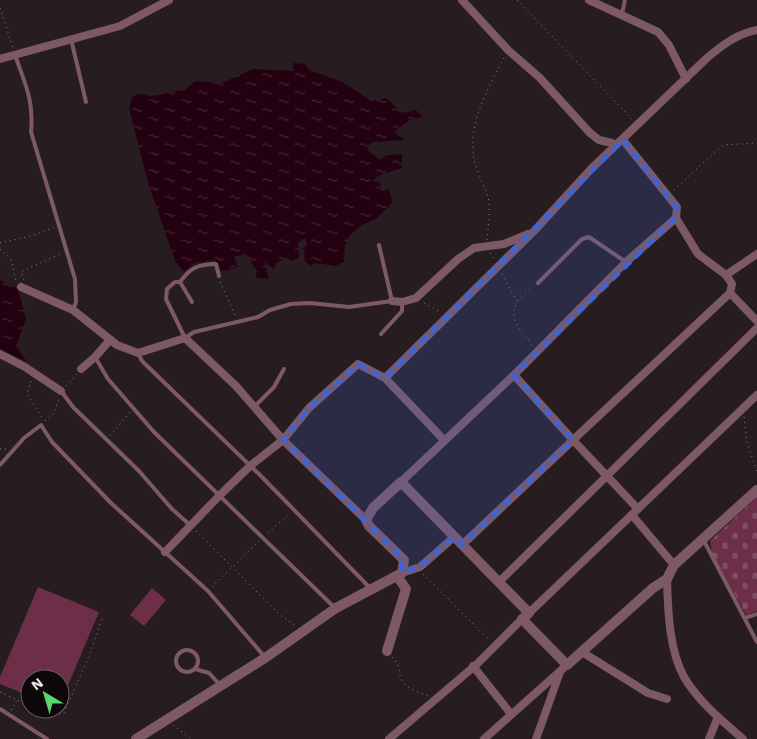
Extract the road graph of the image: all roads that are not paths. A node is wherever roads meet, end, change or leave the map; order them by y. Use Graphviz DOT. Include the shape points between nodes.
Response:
graph roads {
  1 [pos="169,0"];
  2 [pos="462,0"];
  3 [pos="589,0"];
  4 [pos="626,0"];
  5 [pos="622,14"];
  6 [pos="757,30"];
  7 [pos="71,39"];
  8 [pos="15,53"];
  9 [pos="0,59"];
  10 [pos="686,79"];
  11 [pos="86,102"];
  12 [pos="623,140"];
  13 [pos="614,146"];
  14 [pos="676,218"];
  15 [pos="535,230"];
  16 [pos="379,245"];
  17 [pos="757,254"];
  18 [pos="626,262"];
  19 [pos="726,274"];
  20 [pos="219,276"];
  21 [pos="180,282"];
  22 [pos="538,283"];
  23 [pos="20,287"];
  24 [pos="730,293"];
  25 [pos="392,301"];
  26 [pos="192,302"];
  27 [pos="402,302"];
  28 [pos="73,310"];
  29 [pos="757,321"];
  30 [pos="757,328"];
  31 [pos="381,334"];
  32 [pos="185,338"];
  33 [pos="110,340"];
  34 [pos="138,352"];
  35 [pos="0,354"];
  36 [pos="95,357"];
  37 [pos="81,369"];
  38 [pos="284,369"];
  39 [pos="514,375"];
  40 [pos="385,378"];
  41 [pos="61,391"];
  42 [pos="757,396"];
  43 [pos="254,407"];
  44 [pos="284,440"];
  45 [pos="444,440"];
  46 [pos="573,440"];
  47 [pos="0,465"];
  48 [pos="250,466"];
  49 [pos="605,477"];
  50 [pos="401,482"];
  51 [pos="757,490"];
  52 [pos="220,495"];
  53 [pos="635,512"];
  54 [pos="366,520"];
  55 [pos="190,525"];
  56 [pos="702,539"];
  57 [pos="458,541"];
  58 [pos="165,552"];
  59 [pos="674,565"];
  60 [pos="399,574"];
  61 [pos="666,579"];
  62 [pos="499,582"];
  63 [pos="371,589"];
  64 [pos="336,608"];
  65 [pos="757,614"];
  66 [pos="525,616"];
  67 [pos="745,618"];
  68 [pos="757,642"];
  69 [pos="387,651"];
  70 [pos="582,652"];
  71 [pos="265,658"];
  72 [pos="473,666"];
  73 [pos="564,667"];
  74 [pos="195,669"];
  75 [pos="221,686"];
  76 [pos="667,698"];
  77 [pos="0,709"];
  78 [pos="511,714"];
  79 [pos="718,717"];
  80 [pos="47,739"];
  81 [pos="136,739"];
  82 [pos="389,739"];
  83 [pos="484,739"];
  84 [pos="536,739"];
  85 [pos="709,739"];
  86 [pos="743,739"];
  1 -- 7 [label="street" via="120,26"];
  2 -- 13 [label="street" via="590,133"];
  3 -- 5 [label="street"];
  4 -- 5 [label="lane"];
  5 -- 10 [label="street" via="658,32 669,45"];
  6 -- 10 [label="street" via="728,41"];
  7 -- 8 [label="street"];
  7 -- 11 [label="lane"];
  8 -- 9 [label="street"];
  8 -- 28 [label="lane" via="31,99 31,132 76,279"];
  10 -- 12 [label="street"];
  12 -- 13 [label="street"];
  12 -- 14 [label="street" via="666,192 676,207"];
  13 -- 15 [label="street"];
  14 -- 18 [label="street"];
  14 -- 19 [label="street" via="698,254"];
  15 -- 27 [label="street" via="514,241 474,248 416,298"];
  15 -- 40 [label="street"];
  16 -- 25 [label="lane"];
  17 -- 19 [label="street"];
  18 -- 22 [label="lane" via="589,237 582,239"];
  18 -- 39 [label="street"];
  19 -- 24 [label="street" via="732,284"];
  20 -- 21 [label="lane" via="216,264 201,264 188,271"];
  21 -- 26 [label="lane"];
  21 -- 32 [label="lane" via="175,282 167,290 166,299"];
  23 -- 28 [label="street"];
  24 -- 29 [label="street"];
  24 -- 46 [label="street"];
  25 -- 27 [label="street"];
  25 -- 32 [label="lane" via="349,308 291,304 194,332"];
  27 -- 31 [label="lane" via="402,311"];
  28 -- 33 [label="street"];
  30 -- 49 [label="street"];
  32 -- 34 [label="street"];
  32 -- 43 [label="street"];
  33 -- 34 [label="street"];
  33 -- 36 [label="street"];
  34 -- 48 [label="lane" via="142,361"];
  35 -- 41 [label="street"];
  36 -- 37 [label="street"];
  36 -- 52 [label="lane" via="108,379 154,432"];
  38 -- 43 [label="lane" via="274,387"];
  39 -- 45 [label="street"];
  39 -- 46 [label="street"];
  40 -- 44 [label="street" via="358,364 309,408"];
  40 -- 45 [label="street"];
  41 -- 55 [label="lane"];
  42 -- 53 [label="street"];
  43 -- 44 [label="street"];
  44 -- 48 [label="street"];
  44 -- 54 [label="street"];
  45 -- 50 [label="street"];
  46 -- 49 [label="street"];
  46 -- 57 [label="street"];
  47 -- 58 [label="lane" via="24,438 43,423 52,442"];
  48 -- 52 [label="street"];
  48 -- 63 [label="lane"];
  49 -- 53 [label="street"];
  49 -- 62 [label="street"];
  50 -- 54 [label="street" via="372,508"];
  50 -- 57 [label="street"];
  51 -- 56 [label="street"];
  52 -- 55 [label="street"];
  52 -- 64 [label="lane"];
  53 -- 59 [label="street"];
  53 -- 66 [label="street"];
  54 -- 60 [label="street" via="404,560"];
  55 -- 58 [label="street"];
  56 -- 59 [label="street"];
  56 -- 67 [label="lane"];
  57 -- 60 [label="street" via="418,568"];
  57 -- 62 [label="street"];
  58 -- 71 [label="lane" via="208,591"];
  59 -- 61 [label="street"];
  60 -- 63 [label="street"];
  60 -- 69 [label="street" via="406,589"];
  61 -- 70 [label="street"];
  61 -- 79 [label="street" via="678,665 693,690"];
  62 -- 66 [label="street"];
  63 -- 64 [label="street"];
  64 -- 71 [label="street"];
  65 -- 67 [label="lane"];
  66 -- 72 [label="street"];
  66 -- 73 [label="street"];
  67 -- 68 [label="lane"];
  70 -- 73 [label="street"];
  70 -- 76 [label="street" via="648,693"];
  71 -- 75 [label="street"];
  72 -- 78 [label="street"];
  72 -- 82 [label="street"];
  73 -- 78 [label="street"];
  73 -- 84 [label="street"];
  74 -- 74 [label="lane" via="197,655 191,650 181,652 176,658 178,668 185,672"];
  74 -- 75 [label="lane" via="209,673"];
  75 -- 81 [label="street"];
  77 -- 80 [label="lane"];
  78 -- 83 [label="street"];
  79 -- 85 [label="street"];
  79 -- 86 [label="street"];
}
